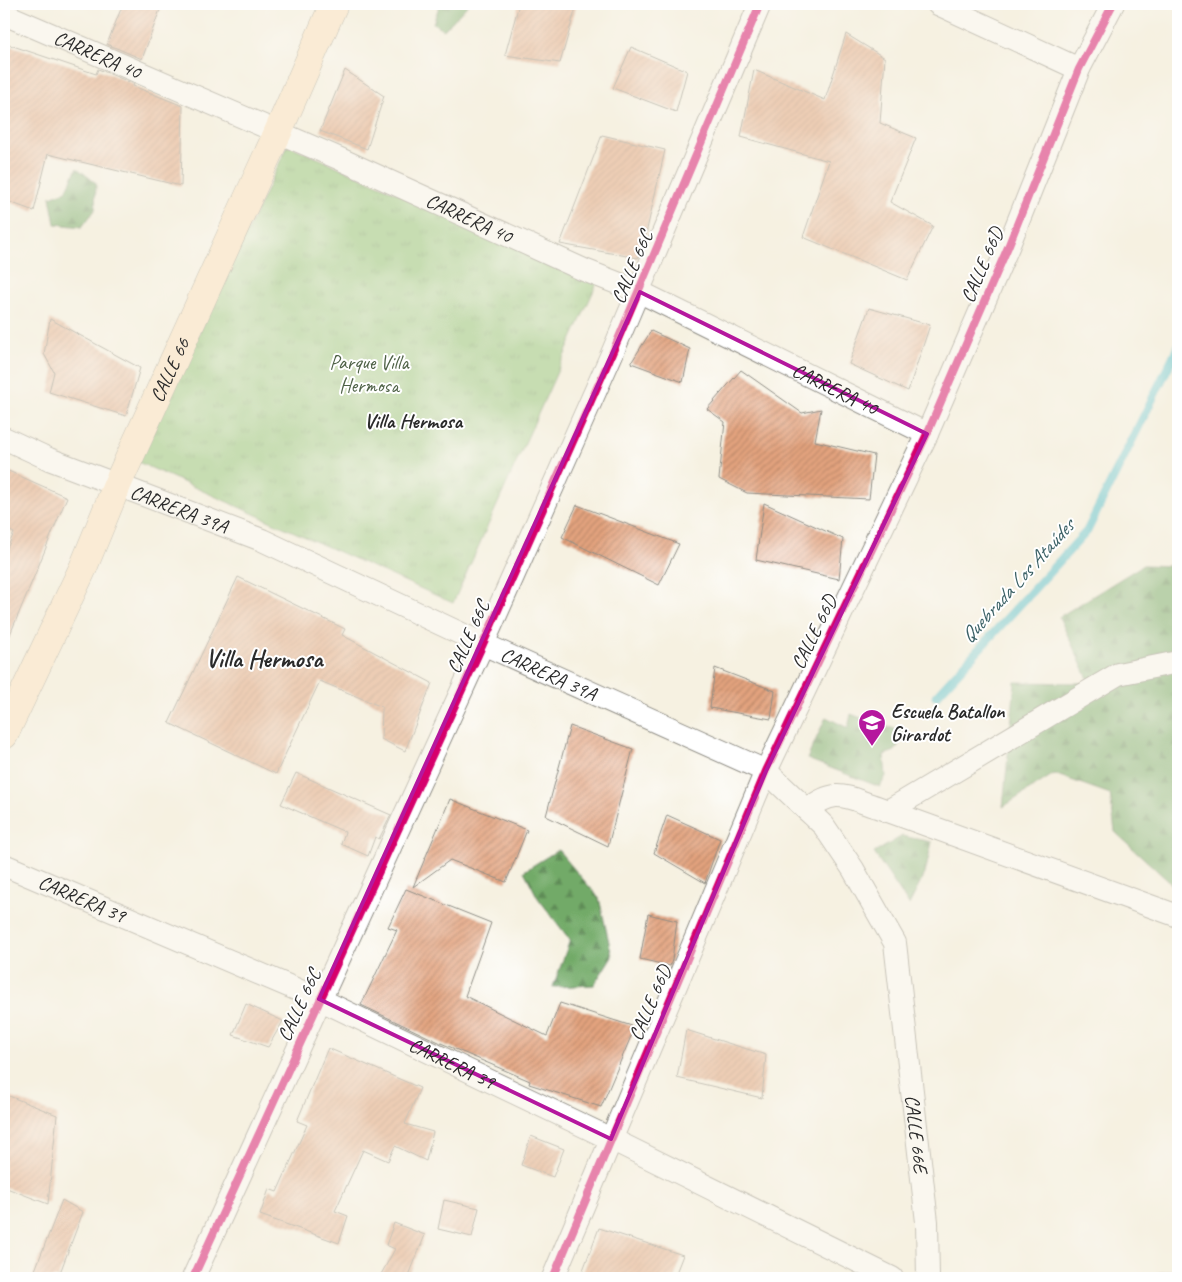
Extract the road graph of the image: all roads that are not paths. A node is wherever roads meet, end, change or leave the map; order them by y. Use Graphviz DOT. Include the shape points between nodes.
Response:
graph roads {
  1 [pos="334,4"];
  2 [pos="760,4"];
  3 [pos="938,4"];
  4 [pos="1112,4"];
  5 [pos="4,14"];
  6 [pos="1078,69"];
  7 [pos="278,132"];
  8 [pos="640,292"];
  9 [pos="927,434"];
  10 [pos="4,438"];
  11 [pos="117,485"];
  12 [pos="483,644"];
  13 [pos="1178,662"];
  14 [pos="4,735"];
  15 [pos="766,771"];
  16 [pos="806,810"];
  17 [pos="888,812"];
  18 [pos="4,865"];
  19 [pos="1178,916"];
  20 [pos="901,991"];
  21 [pos="319,999"];
  22 [pos="610,1139"];
  23 [pos="193,1278"];
  24 [pos="553,1278"];
  25 [pos="892,1278"];
  26 [pos="928,1278"];
  1 -- 7 [label="street, CALLE 66"];
  2 -- 8 [label="street, CALLE 66C"];
  3 -- 6 [label="street"];
  4 -- 6 [label="street, CALLE 66D"];
  5 -- 7 [label="street, CARRERA 40"];
  6 -- 9 [label="street, CALLE 66D" via="1008,247"];
  7 -- 8 [label="street, CARRERA 40"];
  7 -- 11 [label="street, CALLE 66"];
  8 -- 9 [label="street, CARRERA 40"];
  8 -- 12 [label="street, CALLE 66C"];
  9 -- 15 [label="street, CALLE 66D"];
  10 -- 11 [label="street, CARRERA 39A" via="48,460"];
  11 -- 12 [label="street, CARRERA 39A" via="262,540"];
  11 -- 14 [label="street, CALLE 66" via="83,568"];
  12 -- 15 [label="street, CARRERA 39A"];
  12 -- 21 [label="street, CALLE 66C"];
  13 -- 17 [label="street" via="1118,674"];
  15 -- 16 [label="street, CARRERA 39A"];
  15 -- 22 [label="street, CALLE 66D"];
  16 -- 17 [label="street" via="820,799 836,794"];
  16 -- 20 [label="street, CARRERA 39A" via="824,826 853,869 895,943"];
  17 -- 19 [label="street"];
  18 -- 21 [label="street, CARRERA 39"];
  20 -- 26 [label="street, CALLE 66E" via="927,1222"];
  21 -- 22 [label="street, CARRERA 39"];
  21 -- 23 [label="street, CALLE 66C"];
  22 -- 24 [label="street, CALLE 66D"];
  22 -- 25 [label="street, CARRERA 39"];
}
